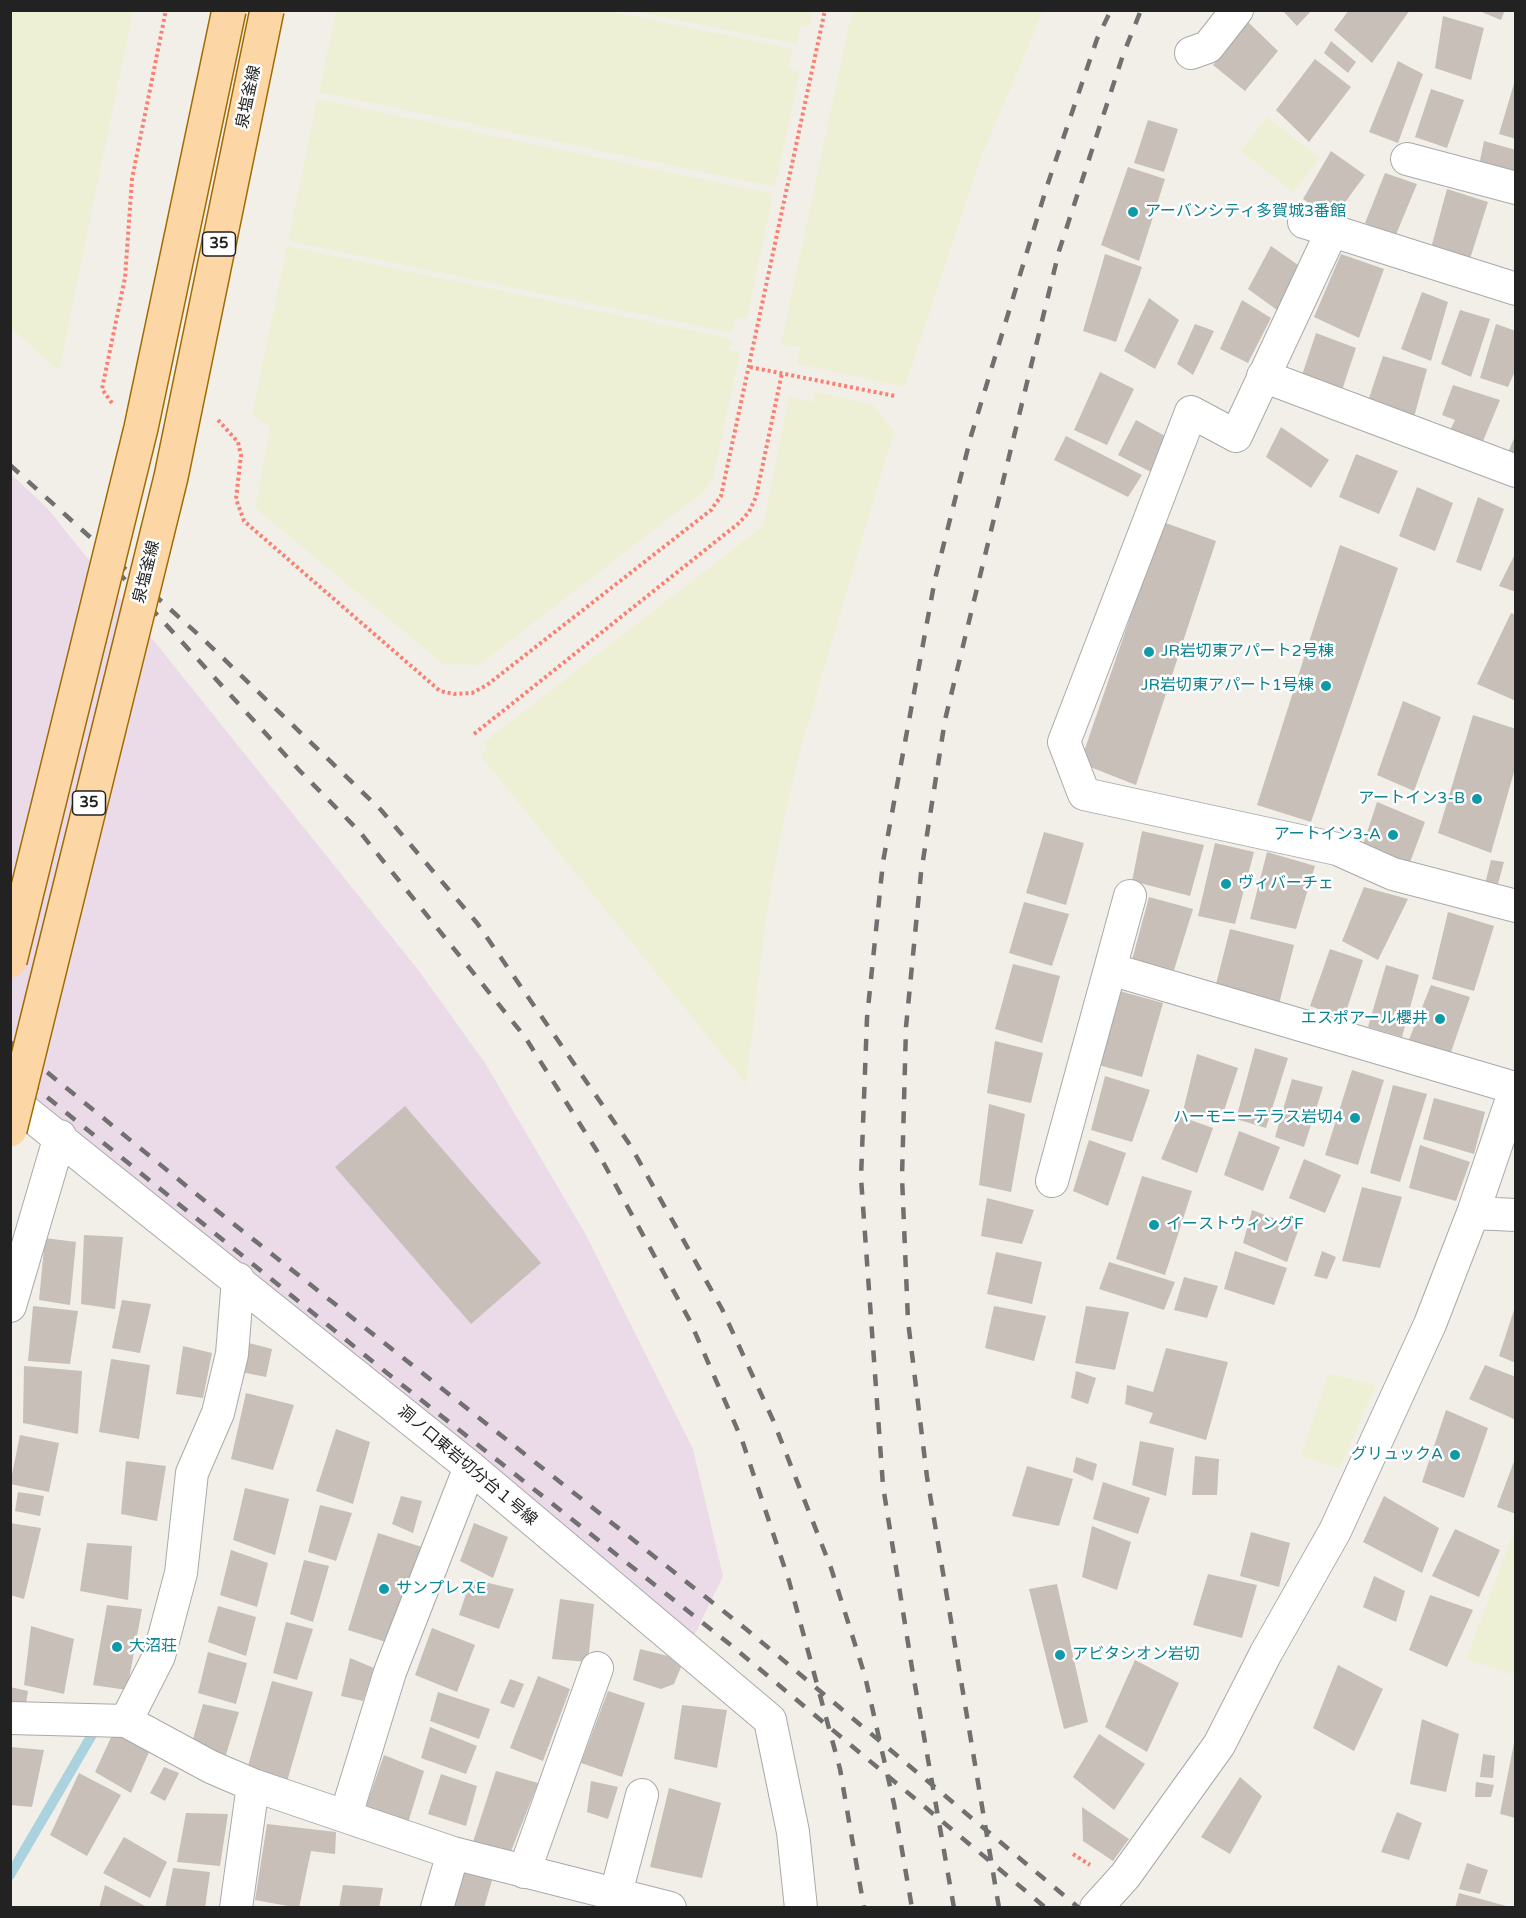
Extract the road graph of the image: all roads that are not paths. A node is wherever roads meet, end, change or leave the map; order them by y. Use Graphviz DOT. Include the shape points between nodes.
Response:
graph roads {
  1 [pos="228,10"];
  2 [pos="267,10"];
  3 [pos="1237,10"];
  4 [pos="1191,53"];
  5 [pos="1407,159"];
  6 [pos="1515,188"];
  7 [pos="1515,289"];
  8 [pos="1263,376"];
  9 [pos="1515,471"];
  10 [pos="1130,896"];
  11 [pos="1515,906"];
  12 [pos="10,961"];
  13 [pos="1110,969"];
  14 [pos="1515,1087"];
  15 [pos="10,1099"];
  16 [pos="10,1130"];
  17 [pos="60,1136"];
  18 [pos="1052,1181"];
  19 [pos="1473,1213"];
  20 [pos="1515,1215"];
  21 [pos="238,1279"];
  22 [pos="10,1306"];
  23 [pos="471,1467"];
  24 [pos="597,1668"];
  25 [pos="10,1718"];
  26 [pos="126,1721"];
  27 [pos="253,1785"];
  28 [pos="642,1796"];
  29 [pos="346,1815"];
  30 [pos="453,1853"];
  31 [pos="524,1872"];
  32 [pos="616,1893"];
  33 [pos="1109,1904"];
  34 [pos="236,1908"];
  35 [pos="437,1908"];
  36 [pos="670,1908"];
  37 [pos="801,1908"];
  1 -- 12 [label="main road, 35, bridge" via="141,428"];
  2 -- 16 [label="main road, 泉塩釜線 / 35, bridge" via="171,477"];
  3 -- 4 [label="street" via="1208,47"];
  5 -- 6 [label="street"];
  7 -- 8 [label="street" via="1318,226"];
  8 -- 9 [label="street"];
  8 -- 11 [label="street" via="1236,436 1191,412 1064,742 1084,794 1337,849 1393,874"];
  10 -- 13 [label="street"];
  13 -- 14 [label="street"];
  13 -- 18 [label="street"];
  14 -- 19 [label="street"];
  15 -- 17 [label="street, 洞ノ口東岩切分台１号線"];
  17 -- 21 [label="street, 洞ノ口東岩切分台１号線"];
  17 -- 22 [label="street"];
  19 -- 20 [label="street"];
  19 -- 33 [label="street" via="1430,1324 1335,1531 1219,1745"];
  21 -- 23 [label="street, 洞ノ口東岩切分台１号線"];
  21 -- 26 [label="street" via="232,1354 218,1413 192,1473 182,1573 159,1656"];
  23 -- 29 [label="street" via="390,1672"];
  23 -- 37 [label="street, 洞ノ口東岩切分台１号線" via="770,1720 793,1832"];
  24 -- 31 [label="street"];
  25 -- 26 [label="street"];
  26 -- 27 [label="street"];
  27 -- 29 [label="street"];
  27 -- 34 [label="street"];
  28 -- 32 [label="street"];
  29 -- 30 [label="street"];
  30 -- 31 [label="street"];
  30 -- 35 [label="street"];
  31 -- 32 [label="street"];
  32 -- 36 [label="street"];
}
